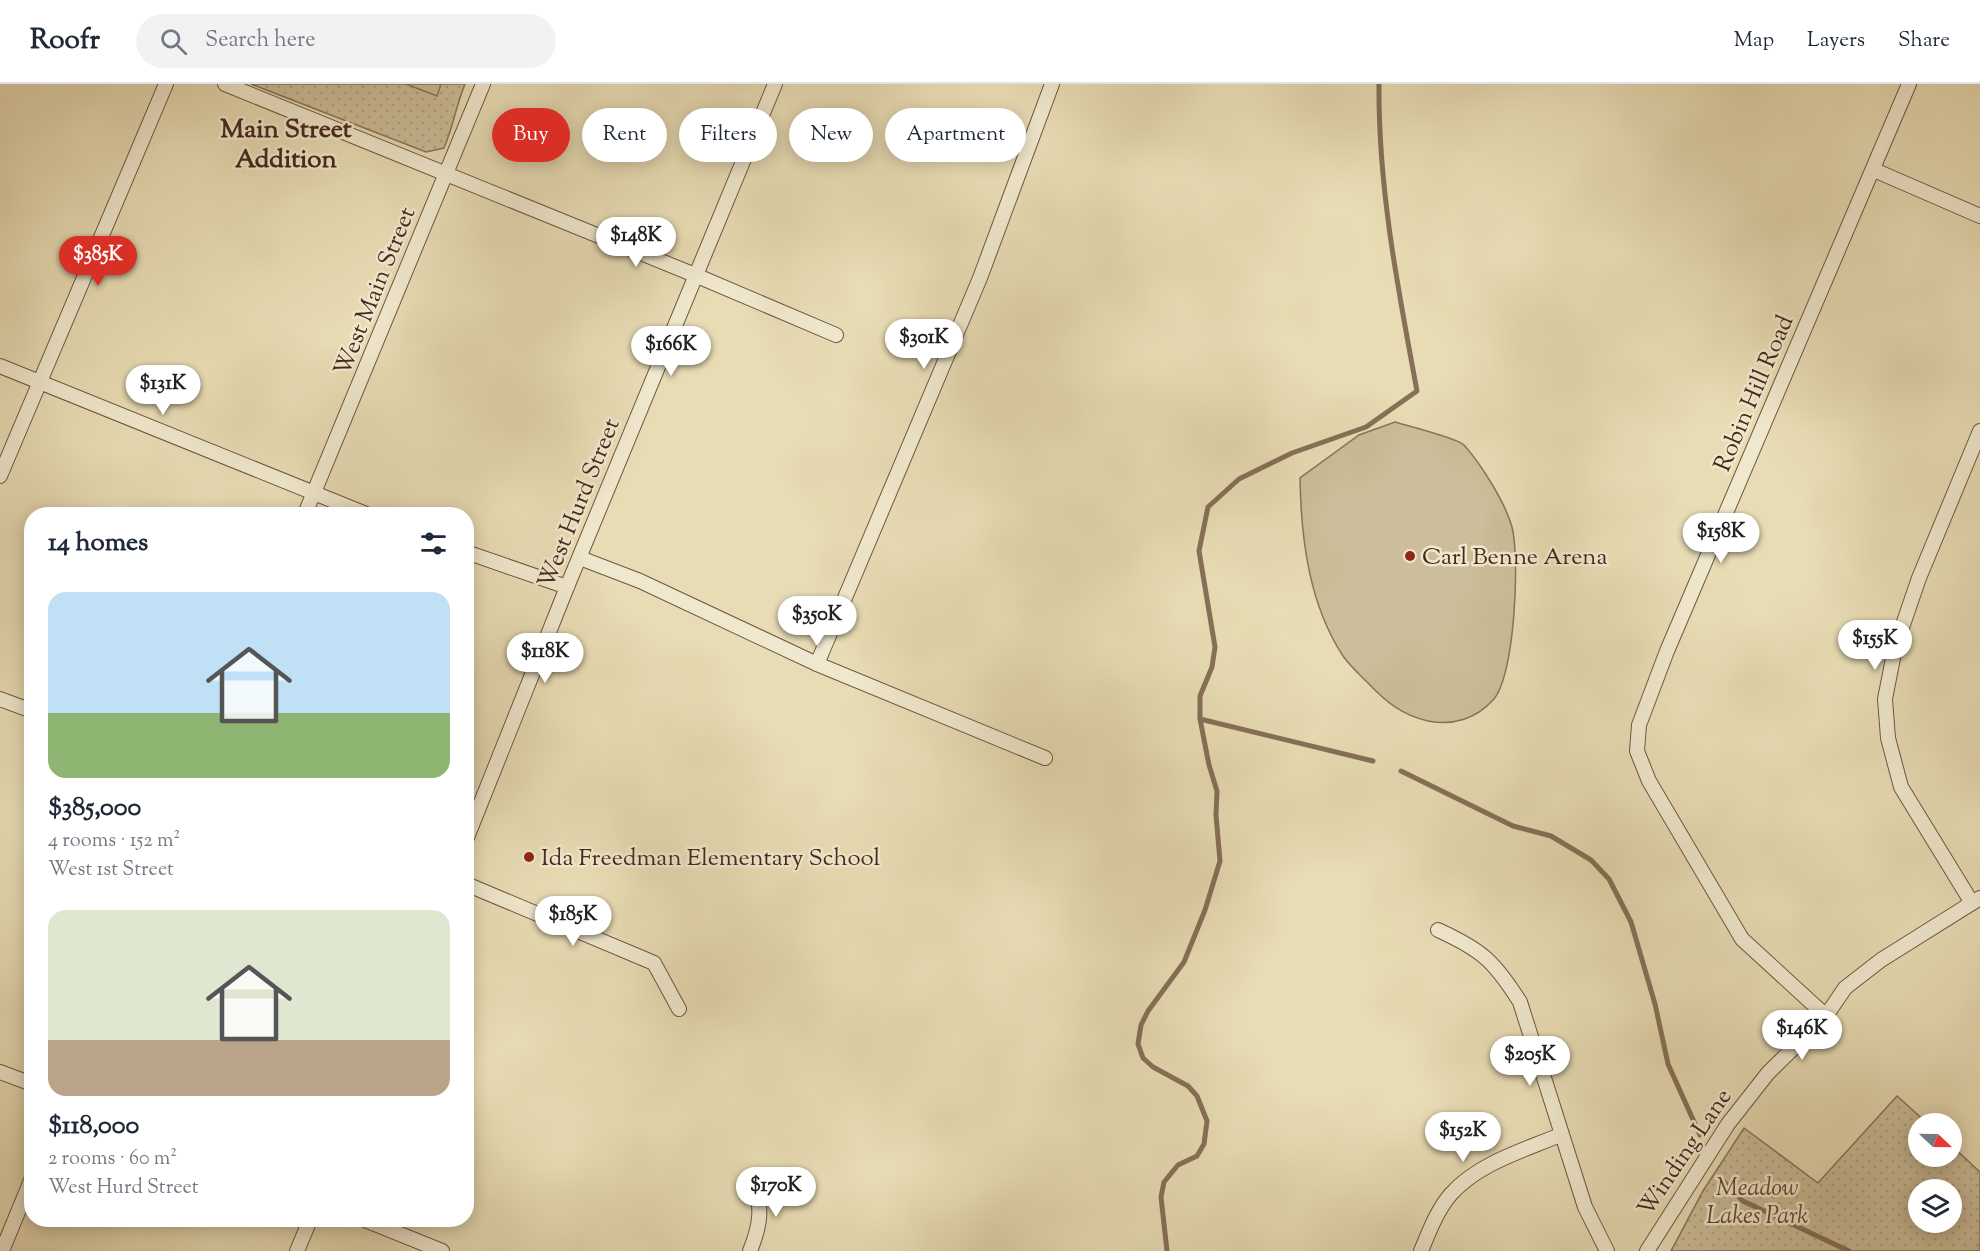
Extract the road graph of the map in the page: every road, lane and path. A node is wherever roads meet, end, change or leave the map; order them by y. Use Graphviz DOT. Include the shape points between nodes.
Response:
graph roads {
  1 [pos="166,84"];
  2 [pos="225,84"];
  3 [pos="483,84"];
  4 [pos="776,84"];
  5 [pos="1052,84"];
  6 [pos="1909,84"];
  7 [pos="1874,170"];
  8 [pos="446,175"];
  9 [pos="1980,216"];
  10 [pos="695,275"];
  11 [pos="836,335"];
  12 [pos="0,366"];
  13 [pos="41,383"];
  14 [pos="1980,431"];
  15 [pos="0,476"];
  16 [pos="314,494"];
  17 [pos="309,507"];
  18 [pos="348,507"];
  19 [pos="474,555"];
  20 [pos="580,558"];
  21 [pos="567,587"];
  22 [pos="817,664"];
  23 [pos="0,699"];
  24 [pos="24,708"];
  25 [pos="1045,759"];
  26 [pos="474,820"];
  27 [pos="474,887"];
  28 [pos="1976,900"];
  29 [pos="1438,930"];
  30 [pos="679,1009"];
  31 [pos="1826,1016"];
  32 [pos="0,1072"];
  33 [pos="24,1081"];
  34 [pos="1560,1135"];
  35 [pos="754,1183"];
  36 [pos="24,1197"];
  37 [pos="307,1227"];
  38 [pos="382,1227"];
  39 [pos="2,1251"];
  40 [pos="297,1251"];
  41 [pos="442,1251"];
  42 [pos="750,1251"];
  43 [pos="1421,1251"];
  44 [pos="1607,1251"];
  45 [pos="1647,1251"];
  1 -- 13 [label="street"];
  2 -- 8 [label="street"];
  3 -- 8 [label="street, West Main Street"];
  4 -- 10 [label="street, West Hurd Street"];
  5 -- 22 [label="street" via="980,278"];
  6 -- 7 [label="street, Robin Hill Road"];
  7 -- 9 [label="street"];
  7 -- 31 [label="street, Robin Hill Road" via="1667,651 1639,725 1637,751 1649,781 1742,939"];
  8 -- 10 [label="street"];
  8 -- 16 [label="street, West Main Street"];
  10 -- 11 [label="street"];
  10 -- 20 [label="street, West Hurd Street"];
  12 -- 13 [label="street"];
  13 -- 15 [label="street"];
  13 -- 16 [label="street"];
  14 -- 28 [label="street" via="1919,578 1895,648 1885,699 1888,738 1901,787"];
  16 -- 17 [label="street, West Main Street"];
  16 -- 18 [label="street"];
  19 -- 21 [label="street"];
  20 -- 21 [label="street, West Hurd Street"];
  20 -- 22 [label="street" via="640,581"];
  21 -- 26 [label="street, West Hurd Street"];
  22 -- 25 [label="street"];
  23 -- 24 [label="street"];
  27 -- 30 [label="street" via="654,963"];
  28 -- 31 [label="street, Winding Lane" via="1881,960 1845,988"];
  29 -- 34 [label="street" via="1474,946 1503,975 1520,1002"];
  31 -- 45 [label="street, Winding Lane" via="1768,1073 1728,1124"];
  32 -- 33 [label="street"];
  34 -- 43 [label="street" via="1480,1169 1451,1194"];
  34 -- 44 [label="street" via="1585,1207"];
  35 -- 42 [label="street" via="760,1223"];
  36 -- 39 [label="street"];
  37 -- 40 [label="street"];
  38 -- 41 [label="street"];
}
